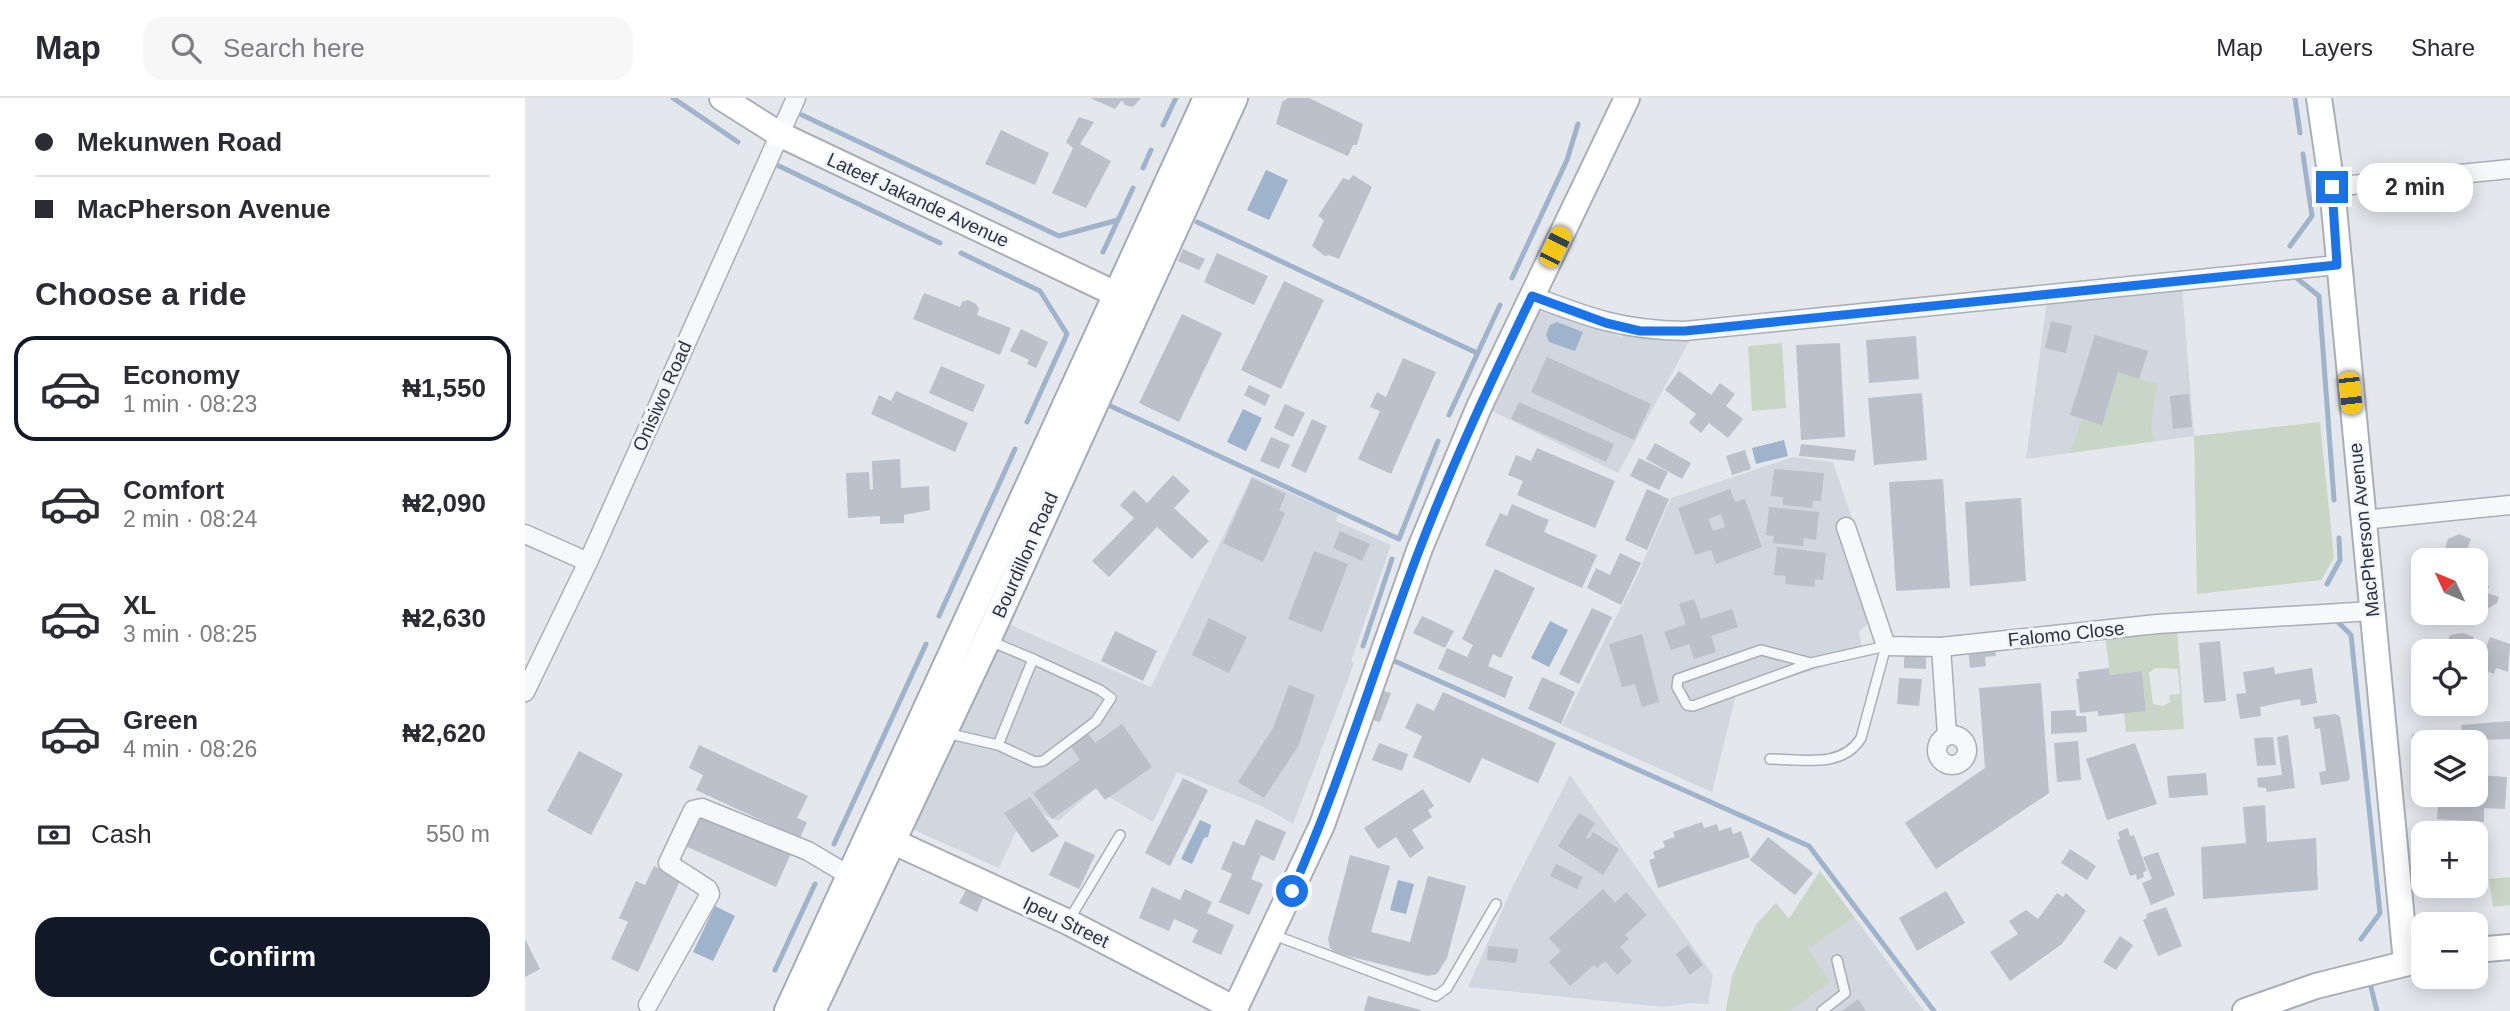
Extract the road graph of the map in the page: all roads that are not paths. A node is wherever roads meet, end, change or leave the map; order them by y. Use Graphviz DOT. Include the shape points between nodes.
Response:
graph roads {
  1 [pos="722,98"];
  2 [pos="796,98"];
  3 [pos="1207,98"];
  4 [pos="1234,98"];
  5 [pos="1627,98"];
  6 [pos="2319,98"];
  7 [pos="779,134"];
  8 [pos="2510,169"];
  9 [pos="2332,187"];
  10 [pos="2337,265"];
  11 [pos="1118,295"];
  12 [pos="1532,296"];
  13 [pos="2510,505"];
  14 [pos="2363,520"];
  15 [pos="1846,527"];
  16 [pos="525,534"];
  17 [pos="588,562"];
  18 [pos="2372,611"];
  19 [pos="987,640"];
  20 [pos="1886,646"];
  21 [pos="1941,648"];
  22 [pos="1033,659"];
  23 [pos="1811,663"];
  24 [pos="525,691"];
  25 [pos="944,732"];
  26 [pos="1947,736"];
  27 [pos="998,745"];
  28 [pos="1770,759"];
  29 [pos="1119,835"];
  30 [pos="894,842"];
  31 [pos="850,876"];
  32 [pos="1496,904"];
  33 [pos="1068,922"];
  34 [pos="2411,928"];
  35 [pos="1272,934"];
  36 [pos="2510,947"];
  37 [pos="2488,949"];
  38 [pos="1837,960"];
  39 [pos="2411,962"];
  40 [pos="648,1005"];
  41 [pos="1234,1010"];
  42 [pos="788,1011"];
  43 [pos="812,1011"];
  44 [pos="1822,1011"];
  45 [pos="2245,1011"];
  1 -- 7 [label="street, Lateef Jakande Avenue"];
  2 -- 7 [label="street, Onisiwo Road"];
  3 -- 11 [label="main road, Bourdillon Road"];
  4 -- 19 [label="main road, Bourdillon Road"];
  5 -- 12 [label="street"];
  6 -- 9 [label="street, MacPherson Avenue"];
  7 -- 11 [label="street, Lateef Jakande Avenue"];
  7 -- 17 [label="street, Onisiwo Road"];
  8 -- 9 [label="street"];
  9 -- 10 [label="street, MacPherson Avenue"];
  10 -- 12 [label="street" via="1685,331 1640,331"];
  10 -- 14 [label="street, MacPherson Avenue"];
  11 -- 31 [label="main road, Bourdillon Road"];
  12 -- 35 [label="street" via="1420,548 1322,825"];
  13 -- 14 [label="street"];
  14 -- 18 [label="street, MacPherson Avenue"];
  15 -- 20 [label="street"];
  16 -- 17 [label="street"];
  17 -- 24 [label="street, Onisiwo Road"];
  18 -- 21 [label="street, Falomo Close" via="2157,624"];
  18 -- 34 [label="street, MacPherson Avenue"];
  19 -- 22 [label="lane"];
  19 -- 25 [label="main road, Bourdillon Road"];
  20 -- 21 [label="street, Falomo Close"];
  20 -- 23 [label="lane"];
  20 -- 28 [label="lane" via="1861,738 1853,751 1839,759"];
  21 -- 26 [label="street"];
  22 -- 27 [label="lane"];
  22 -- 27 [label="lane" via="1111,698 1096,721 1043,761 1035,762"];
  23 -- 23 [label="lane" via="1761,650 1678,679 1677,687 1687,705 1693,706"];
  25 -- 27 [label="lane"];
  25 -- 30 [label="main road, Bourdillon Road"];
  29 -- 33 [label="lane"];
  30 -- 33 [label="street, Ipeu Street"];
  30 -- 43 [label="main road, Bourdillon Road"];
  31 -- 40 [label="street" via="808,851 702,808 693,810 668,863 710,894"];
  31 -- 42 [label="main road, Bourdillon Road"];
  32 -- 35 [label="lane" via="1447,988 1436,996"];
  33 -- 41 [label="street, Ipeu Street"];
  35 -- 41 [label="street"];
  36 -- 37 [label="street"];
  38 -- 44 [label="lane" via="1845,993"];
  39 -- 45 [label="street" via="2316,986"];
}
